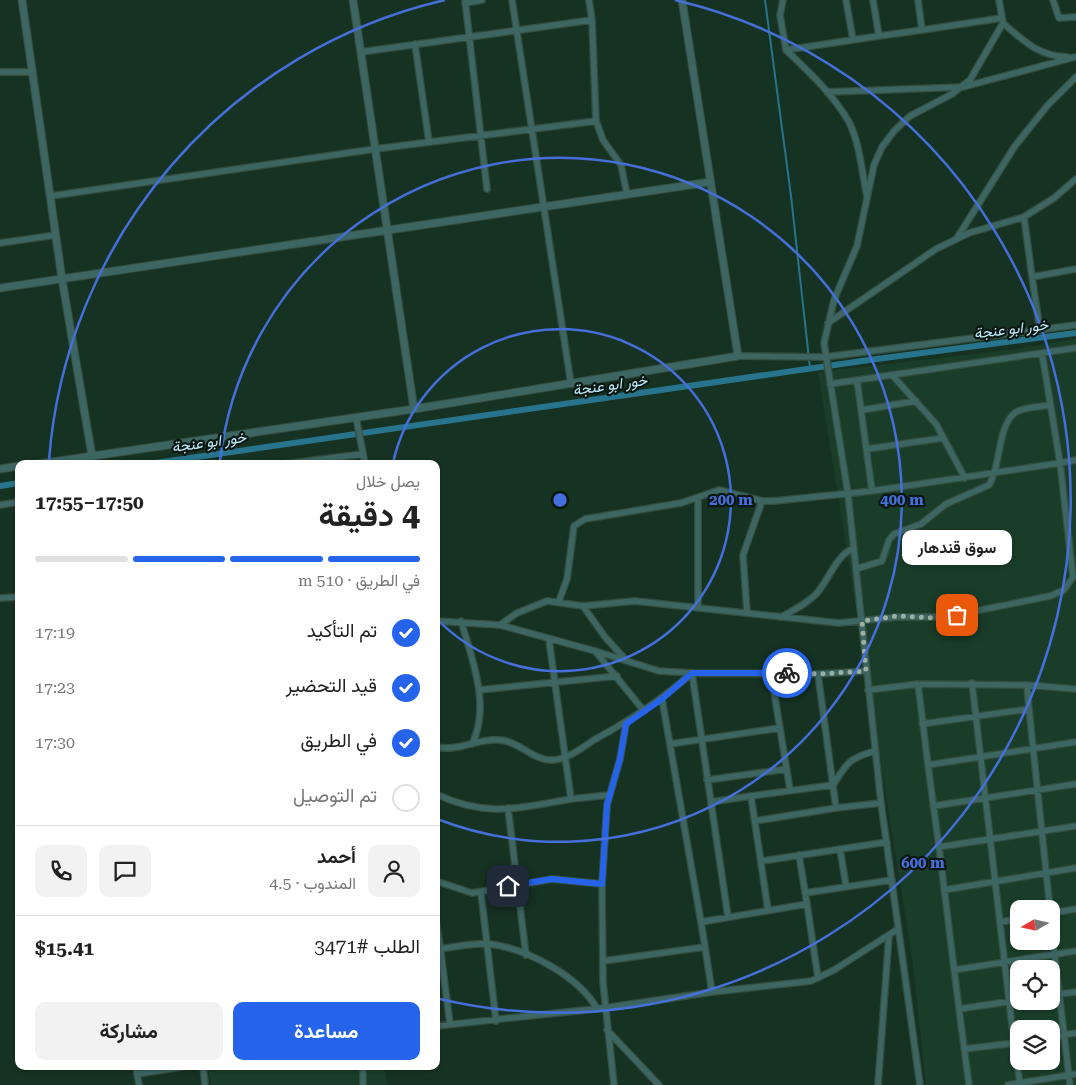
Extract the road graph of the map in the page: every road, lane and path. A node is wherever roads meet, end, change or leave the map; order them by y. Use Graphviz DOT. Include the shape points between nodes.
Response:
graph roads {
  1 [pos="22,0"];
  2 [pos="353,0"];
  3 [pos="482,0"];
  4 [pos="512,0"];
  5 [pos="589,0"];
  6 [pos="682,0"];
  7 [pos="783,0"];
  8 [pos="846,0"];
  9 [pos="873,0"];
  10 [pos="918,0"];
  11 [pos="999,0"];
  12 [pos="1053,0"];
  13 [pos="465,2"];
  14 [pos="1076,17"];
  15 [pos="592,20"];
  16 [pos="1002,21"];
  17 [pos="517,29"];
  18 [pos="922,30"];
  19 [pos="879,36"];
  20 [pos="469,37"];
  21 [pos="853,40"];
  22 [pos="415,44"];
  23 [pos="786,50"];
  24 [pos="361,52"];
  25 [pos="1076,58"];
  26 [pos="0,72"];
  27 [pos="33,72"];
  28 [pos="1076,77"];
  29 [pos="963,87"];
  30 [pos="827,92"];
  31 [pos="596,121"];
  32 [pos="532,128"];
  33 [pos="480,135"];
  34 [pos="429,142"];
  35 [pos="375,149"];
  36 [pos="1076,179"];
  37 [pos="710,182"];
  38 [pos="488,188"];
  39 [pos="626,194"];
  40 [pos="51,196"];
  41 [pos="868,202"];
  42 [pos="544,206"];
  43 [pos="1024,217"];
  44 [pos="387,229"];
  45 [pos="56,235"];
  46 [pos="957,238"];
  47 [pos="0,239"];
  48 [pos="0,243"];
  49 [pos="1076,269"];
  50 [pos="1032,277"];
  51 [pos="62,279"];
  52 [pos="0,288"];
  53 [pos="828,323"];
  54 [pos="1076,325"];
  55 [pos="1040,330"];
  56 [pos="1076,348"];
  57 [pos="1042,353"];
  58 [pos="738,356"];
  59 [pos="826,359"];
  60 [pos="892,375"];
  61 [pos="857,380"];
  62 [pos="571,384"];
  63 [pos="830,384"];
  64 [pos="916,400"];
  65 [pos="1050,405"];
  66 [pos="414,409"];
  67 [pos="862,410"];
  68 [pos="356,417"];
  69 [pos="944,438"];
  70 [pos="867,449"];
  71 [pos="364,454"];
  72 [pos="92,456"];
  73 [pos="65,460"];
  74 [pos="316,460"];
  75 [pos="365,460"];
  76 [pos="1076,460"];
  77 [pos="1060,463"];
  78 [pos="15,467"];
  79 [pos="0,469"];
  80 [pos="995,473"];
  81 [pos="965,478"];
  82 [pos="872,491"];
  83 [pos="848,494"];
  84 [pos="698,498"];
  85 [pos="762,501"];
  86 [pos="15,503"];
  87 [pos="0,505"];
  88 [pos="854,548"];
  89 [pos="856,568"];
  90 [pos="15,597"];
  91 [pos="0,598"];
  92 [pos="559,601"];
  93 [pos="583,606"];
  94 [pos="698,606"];
  95 [pos="747,612"];
  96 [pos="781,616"];
  97 [pos="440,621"];
  98 [pos="461,621"];
  99 [pos="862,621"];
  100 [pos="500,625"];
  101 [pos="549,640"];
  102 [pos="596,650"];
  103 [pos="628,662"];
  104 [pos="866,671"];
  105 [pos="771,672"];
  106 [pos="692,673"];
  107 [pos="818,674"];
  108 [pos="617,676"];
  109 [pos="556,682"];
  110 [pos="972,683"];
  111 [pos="918,684"];
  112 [pos="1028,685"];
  113 [pos="1076,689"];
  114 [pos="479,690"];
  115 [pos="868,690"];
  116 [pos="662,699"];
  117 [pos="1029,709"];
  118 [pos="644,711"];
  119 [pos="976,715"];
  120 [pos="626,724"];
  121 [pos="922,724"];
  122 [pos="780,728"];
  123 [pos="701,739"];
  124 [pos="1076,742"];
  125 [pos="472,744"];
  126 [pos="670,744"];
  127 [pos="440,747"];
  128 [pos="1033,748"];
  129 [pos="875,751"];
  130 [pos="981,756"];
  131 [pos="565,757"];
  132 [pos="928,765"];
  133 [pos="787,769"];
  134 [pos="707,780"];
  135 [pos="1076,784"];
  136 [pos="833,785"];
  137 [pos="1037,789"];
  138 [pos="790,790"];
  139 [pos="440,795"];
  140 [pos="609,795"];
  141 [pos="751,796"];
  142 [pos="985,798"];
  143 [pos="571,799"];
  144 [pos="710,802"];
  145 [pos="881,803"];
  146 [pos="933,806"];
  147 [pos="508,808"];
  148 [pos="836,808"];
  149 [pos="755,821"];
  150 [pos="1076,826"];
  151 [pos="1041,831"];
  152 [pos="990,839"];
  153 [pos="887,842"];
  154 [pos="938,847"];
  155 [pos="840,849"];
  156 [pos="800,855"];
  157 [pos="762,861"];
  158 [pos="1076,868"];
  159 [pos="1046,873"];
  160 [pos="892,880"];
  161 [pos="995,881"];
  162 [pos="440,882"];
  163 [pos="519,884"];
  164 [pos="602,884"];
  165 [pos="846,886"];
  166 [pos="944,890"];
  167 [pos="805,892"];
  168 [pos="481,893"];
  169 [pos="1049,900"];
  170 [pos="807,904"];
  171 [pos="1076,909"];
  172 [pos="768,910"];
  173 [pos="1060,912"];
  174 [pos="728,917"];
  175 [pos="1010,920"];
  176 [pos="701,922"];
  177 [pos="1000,922"];
  178 [pos="898,929"];
  179 [pos="889,935"];
  180 [pos="488,944"];
  181 [pos="705,947"];
  182 [pos="440,949"];
  183 [pos="1054,950"];
  184 [pos="1076,951"];
  185 [pos="1055,954"];
  186 [pos="526,955"];
  187 [pos="1056,960"];
  188 [pos="603,961"];
  189 [pos="1005,962"];
  190 [pos="954,970"];
  191 [pos="818,978"];
  192 [pos="712,992"];
  193 [pos="1076,992"];
  194 [pos="1060,994"];
  195 [pos="1010,1002"];
  196 [pos="604,1008"];
  197 [pos="597,1009"];
  198 [pos="959,1009"];
  199 [pos="496,1021"];
  200 [pos="450,1024"];
  201 [pos="440,1025"];
  202 [pos="607,1030"];
  203 [pos="1076,1034"];
  204 [pos="1063,1035"];
  205 [pos="1060,1036"];
  206 [pos="1010,1043"];
  207 [pos="964,1049"];
  208 [pos="136,1070"];
  209 [pos="162,1070"];
  210 [pos="203,1070"];
  211 [pos="363,1070"];
  212 [pos="1019,1070"];
  213 [pos="137,1074"];
  214 [pos="1076,1074"];
  215 [pos="1069,1075"];
  216 [pos="1020,1083"];
  217 [pos="139,1085"];
  218 [pos="205,1085"];
  219 [pos="363,1085"];
  220 [pos="614,1085"];
  221 [pos="658,1085"];
  222 [pos="878,1085"];
  223 [pos="920,1085"];
  224 [pos="969,1085"];
  225 [pos="1008,1085"];
  226 [pos="1070,1085"];
  1 -- 27 [label="street"];
  2 -- 24 [label="street"];
  3 -- 13 [label="street"];
  4 -- 17 [label="street"];
  5 -- 15 [label="street"];
  6 -- 37 [label="street"];
  7 -- 23 [label="street" via="780,15"];
  8 -- 21 [label="street"];
  9 -- 19 [label="street"];
  10 -- 18 [label="street"];
  11 -- 16 [label="street"];
  12 -- 14 [label="street" via="1059,18"];
  13 -- 20 [label="street"];
  15 -- 17 [label="street"];
  15 -- 31 [label="street"];
  16 -- 18 [label="street"];
  16 -- 25 [label="street" via="1035,50 1057,57"];
  16 -- 29 [label="street" via="975,73"];
  17 -- 20 [label="street"];
  17 -- 32 [label="street"];
  18 -- 19 [label="street"];
  19 -- 21 [label="street"];
  20 -- 22 [label="street"];
  20 -- 33 [label="street"];
  21 -- 23 [label="street"];
  22 -- 24 [label="street"];
  22 -- 34 [label="street"];
  23 -- 30 [label="street"];
  24 -- 35 [label="street"];
  25 -- 29 [label="street"];
  26 -- 27 [label="street"];
  27 -- 40 [label="street"];
  28 -- 46 [label="street" via="1047,106 1015,146"];
  29 -- 30 [label="street"];
  29 -- 41 [label="street" via="910,116 888,138 874,165"];
  30 -- 41 [label="street" via="849,123"];
  31 -- 32 [label="street"];
  31 -- 39 [label="street" via="603,140 621,165"];
  32 -- 33 [label="street"];
  32 -- 42 [label="street"];
  33 -- 34 [label="street"];
  33 -- 38 [label="street"];
  34 -- 35 [label="street"];
  35 -- 40 [label="street"];
  35 -- 44 [label="street"];
  36 -- 43 [label="street"];
  37 -- 39 [label="street"];
  37 -- 58 [label="street"];
  39 -- 42 [label="street"];
  40 -- 45 [label="street"];
  41 -- 53 [label="street" via="857,246"];
  42 -- 44 [label="street"];
  42 -- 62 [label="street"];
  43 -- 46 [label="street"];
  43 -- 50 [label="street"];
  44 -- 51 [label="street"];
  44 -- 66 [label="street"];
  45 -- 48 [label="street"];
  45 -- 51 [label="street"];
  46 -- 53 [label="street" via="914,263"];
  47 -- 48 [label="street"];
  49 -- 50 [label="street"];
  50 -- 55 [label="street"];
  51 -- 52 [label="street"];
  51 -- 72 [label="street"];
  53 -- 59 [label="street" via="824,343"];
  54 -- 55 [label="street"];
  55 -- 59 [label="street"];
  56 -- 57 [label="street"];
  57 -- 60 [label="street"];
  57 -- 65 [label="street"];
  58 -- 59 [label="street"];
  58 -- 62 [label="street"];
  59 -- 63 [label="street"];
  60 -- 61 [label="street"];
  60 -- 64 [label="street"];
  61 -- 63 [label="street"];
  61 -- 67 [label="street"];
  62 -- 66 [label="street"];
  63 -- 83 [label="street"];
  64 -- 67 [label="street"];
  64 -- 69 [label="street"];
  65 -- 77 [label="street"];
  65 -- 80 [label="street" via="1023,410 1012,417 998,451"];
  66 -- 68 [label="street"];
  67 -- 70 [label="street"];
  68 -- 71 [label="street"];
  68 -- 72 [label="street"];
  69 -- 70 [label="street"];
  69 -- 81 [label="street"];
  70 -- 82 [label="street"];
  71 -- 74 [label="street"];
  71 -- 75 [label="street"];
  72 -- 73 [label="street"];
  76 -- 77 [label="street"];
  77 -- 80 [label="street"];
  77 -- 99 [label="street" via="1074,570 1064,590 1050,596 946,617 897,616"];
  78 -- 79 [label="street"];
  80 -- 81 [label="street"];
  80 -- 89 [label="street" via="989,485 946,504 921,524 894,534 882,561"];
  81 -- 82 [label="street"];
  82 -- 83 [label="street"];
  83 -- 85 [label="street"];
  83 -- 88 [label="street"];
  84 -- 85 [label="street" via="719,490"];
  84 -- 92 [label="street" via="576,523 567,580"];
  84 -- 94 [label="street"];
  85 -- 95 [label="street" via="743,555"];
  86 -- 87 [label="street"];
  88 -- 89 [label="street"];
  88 -- 96 [label="street" via="842,554 812,598"];
  89 -- 99 [label="street"];
  90 -- 91 [label="street"];
  92 -- 93 [label="street"];
  92 -- 100 [label="street" via="529,606"];
  93 -- 94 [label="street" via="635,601"];
  93 -- 103 [label="street"];
  94 -- 95 [label="street"];
  95 -- 96 [label="street"];
  96 -- 99 [label="street" via="840,623"];
  97 -- 98 [label="street"];
  98 -- 100 [label="street"];
  98 -- 114 [label="street"];
  99 -- 104 [label="street"];
  100 -- 101 [label="street"];
  101 -- 102 [label="street"];
  101 -- 109 [label="street"];
  102 -- 103 [label="street"];
  102 -- 108 [label="street"];
  103 -- 106 [label="street" via="659,671"];
  104 -- 107 [label="street"];
  104 -- 115 [label="street"];
  105 -- 106 [label="street"];
  105 -- 107 [label="street"];
  105 -- 122 [label="street"];
  106 -- 116 [label="street"];
  106 -- 123 [label="street"];
  107 -- 136 [label="street"];
  108 -- 109 [label="street"];
  108 -- 118 [label="street"];
  109 -- 114 [label="street"];
  109 -- 131 [label="street"];
  110 -- 111 [label="street"];
  110 -- 112 [label="street"];
  110 -- 119 [label="street"];
  111 -- 115 [label="street"];
  111 -- 121 [label="street"];
  112 -- 113 [label="street"];
  112 -- 117 [label="street"];
  114 -- 125 [label="street" via="478,725"];
  115 -- 129 [label="street"];
  116 -- 118 [label="street"];
  116 -- 126 [label="street"];
  117 -- 119 [label="street"];
  117 -- 128 [label="street"];
  118 -- 120 [label="street"];
  119 -- 121 [label="street"];
  119 -- 130 [label="street"];
  120 -- 131 [label="street"];
  120 -- 140 [label="street"];
  121 -- 132 [label="street"];
  122 -- 123 [label="street"];
  122 -- 133 [label="street"];
  123 -- 126 [label="street"];
  123 -- 134 [label="street"];
  124 -- 128 [label="street"];
  125 -- 127 [label="street"];
  125 -- 131 [label="street" via="501,740 546,759"];
  126 -- 176 [label="street"];
  128 -- 130 [label="street"];
  128 -- 137 [label="street"];
  129 -- 136 [label="street" via="849,761"];
  129 -- 145 [label="street"];
  130 -- 132 [label="street"];
  130 -- 142 [label="street"];
  131 -- 143 [label="street"];
  132 -- 146 [label="street"];
  133 -- 134 [label="street"];
  133 -- 138 [label="street"];
  134 -- 144 [label="street"];
  135 -- 137 [label="street"];
  136 -- 138 [label="street"];
  136 -- 148 [label="street"];
  137 -- 142 [label="street"];
  137 -- 151 [label="street"];
  138 -- 141 [label="street"];
  139 -- 147 [label="street" via="481,810"];
  140 -- 143 [label="street"];
  140 -- 164 [label="street"];
  141 -- 144 [label="street"];
  141 -- 149 [label="street"];
  142 -- 146 [label="street"];
  142 -- 152 [label="street"];
  143 -- 147 [label="street"];
  144 -- 174 [label="street"];
  145 -- 148 [label="street"];
  145 -- 153 [label="street"];
  146 -- 154 [label="street"];
  147 -- 163 [label="street"];
  148 -- 149 [label="street"];
  149 -- 157 [label="street"];
  150 -- 151 [label="street"];
  151 -- 152 [label="street"];
  151 -- 159 [label="street"];
  152 -- 154 [label="street"];
  152 -- 161 [label="street"];
  153 -- 155 [label="street"];
  153 -- 160 [label="street"];
  154 -- 166 [label="street"];
  155 -- 156 [label="street"];
  155 -- 165 [label="street"];
  156 -- 157 [label="street"];
  156 -- 167 [label="street"];
  157 -- 172 [label="street"];
  158 -- 159 [label="street"];
  159 -- 161 [label="street"];
  159 -- 169 [label="street"];
  160 -- 165 [label="street"];
  160 -- 178 [label="street"];
  161 -- 166 [label="street"];
  161 -- 177 [label="street"];
  162 -- 168 [label="street" via="466,892"];
  163 -- 164 [label="street" via="559,878"];
  163 -- 168 [label="street"];
  163 -- 186 [label="street"];
  164 -- 188 [label="street"];
  165 -- 167 [label="street"];
  166 -- 190 [label="street"];
  167 -- 170 [label="street"];
  168 -- 180 [label="street"];
  170 -- 172 [label="street"];
  170 -- 191 [label="street"];
  171 -- 173 [label="street"];
  172 -- 174 [label="street"];
  174 -- 176 [label="street"];
  175 -- 177 [label="street"];
  176 -- 181 [label="street"];
  177 -- 189 [label="street"];
  178 -- 179 [label="street"];
  178 -- 223 [label="street"];
  179 -- 191 [label="street"];
  179 -- 222 [label="street"];
  180 -- 182 [label="street"];
  180 -- 186 [label="street"];
  180 -- 199 [label="street"];
  181 -- 188 [label="street"];
  181 -- 192 [label="street"];
  182 -- 200 [label="street"];
  183 -- 185 [label="street"];
  184 -- 185 [label="street"];
  185 -- 187 [label="street"];
  185 -- 189 [label="street"];
  186 -- 197 [label="street" via="556,969 580,986"];
  188 -- 196 [label="street"];
  189 -- 190 [label="street"];
  189 -- 195 [label="street"];
  190 -- 198 [label="street"];
  191 -- 192 [label="street" via="800,984"];
  192 -- 196 [label="street"];
  193 -- 194 [label="street"];
  194 -- 204 [label="street"];
  195 -- 198 [label="street"];
  196 -- 197 [label="street"];
  196 -- 202 [label="street"];
  197 -- 199 [label="street"];
  198 -- 207 [label="street"];
  199 -- 200 [label="street"];
  200 -- 201 [label="street"];
  202 -- 220 [label="street"];
  202 -- 221 [label="street"];
  203 -- 204 [label="street"];
  204 -- 205 [label="street"];
  204 -- 215 [label="street"];
  206 -- 207 [label="street"];
  207 -- 224 [label="street"];
  208 -- 213 [label="street"];
  209 -- 213 [label="street"];
  210 -- 218 [label="street"];
  211 -- 219 [label="street"];
  212 -- 216 [label="street"];
  213 -- 217 [label="street"];
  214 -- 215 [label="street"];
  215 -- 216 [label="street"];
  215 -- 226 [label="street"];
  216 -- 225 [label="street"];
}
